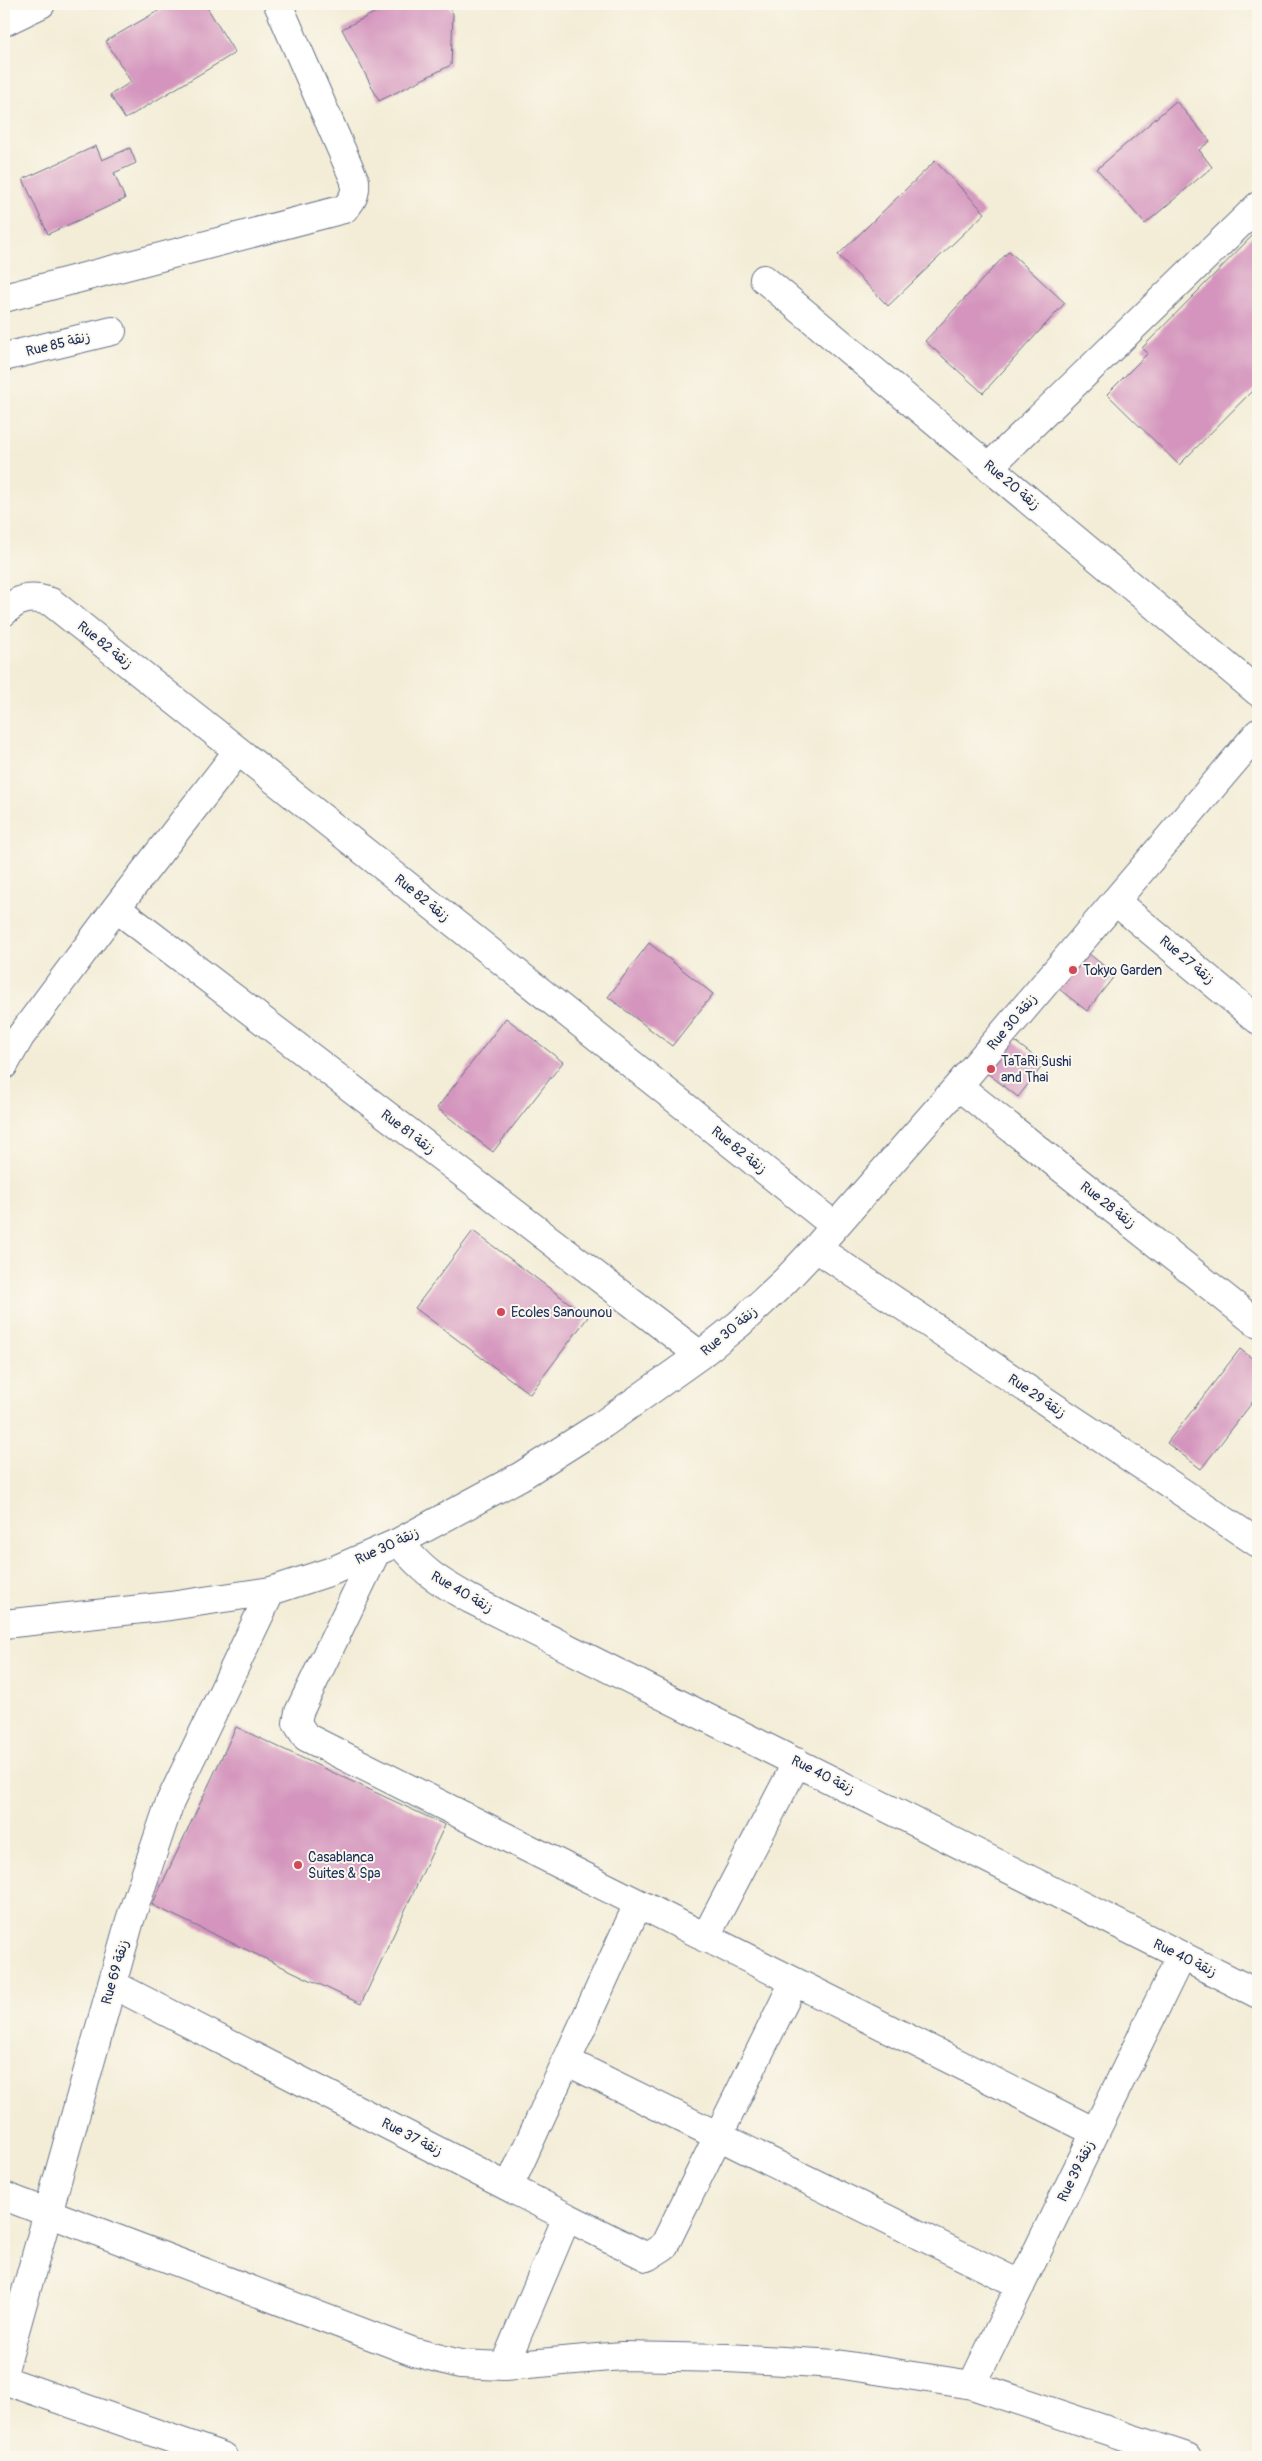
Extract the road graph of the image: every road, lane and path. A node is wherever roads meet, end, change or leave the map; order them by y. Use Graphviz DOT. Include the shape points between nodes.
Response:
graph roads {
  1 [pos="41,4"];
  2 [pos="278,4"];
  3 [pos="4,22"];
  4 [pos="1258,206"];
  5 [pos="764,279"];
  6 [pos="4,298"];
  7 [pos="112,331"];
  8 [pos="4,357"];
  9 [pos="990,466"];
  10 [pos="4,612"];
  11 [pos="1258,692"];
  12 [pos="1258,733"];
  13 [pos="238,751"];
  14 [pos="1115,901"];
  15 [pos="116,908"];
  16 [pos="1258,1020"];
  17 [pos="4,1065"];
  18 [pos="958,1086"];
  19 [pos="835,1226"];
  20 [pos="816,1248"];
  21 [pos="1258,1324"];
  22 [pos="700,1355"];
  23 [pos="1258,1543"];
  24 [pos="388,1547"];
  25 [pos="271,1591"];
  26 [pos="4,1624"];
  27 [pos="797,1762"];
  28 [pos="638,1904"];
  29 [pos="705,1938"];
  30 [pos="1180,1956"];
  31 [pos="794,1982"];
  32 [pos="112,1984"];
  33 [pos="1258,1994"];
  34 [pos="566,2061"];
  35 [pos="1095,2132"];
  36 [pos="720,2136"];
  37 [pos="509,2187"];
  38 [pos="4,2196"];
  39 [pos="47,2212"];
  40 [pos="567,2217"];
  41 [pos="1021,2285"];
  42 [pos="504,2366"];
  43 [pos="4,2370"];
  44 [pos="4,2380"];
  45 [pos="972,2385"];
  46 [pos="224,2457"];
  47 [pos="1186,2457"];
  1 -- 3 [label="street"];
  2 -- 6 [label="street" via="355,181 356,191 350,203 344,209"];
  4 -- 9 [label="street"];
  5 -- 9 [label="street, Rue 20 زنقة"];
  7 -- 8 [label="street, Rue 85 زنقة"];
  9 -- 11 [label="street, Rue 20 زنقة"];
  10 -- 13 [label="street, Rue 82 زنقة" via="25,597 51,602"];
  12 -- 14 [label="street, Rue 30 زنقة"];
  13 -- 15 [label="street"];
  13 -- 19 [label="street, Rue 82 زنقة"];
  14 -- 16 [label="street, Rue 27 زنقة"];
  14 -- 18 [label="street, Rue 30 زنقة"];
  15 -- 17 [label="street" via="20,1037"];
  15 -- 22 [label="street, Rue 81 زنقة"];
  18 -- 19 [label="street, Rue 30 زنقة"];
  18 -- 21 [label="street, Rue 28 زنقة"];
  19 -- 20 [label="street, Rue 30 زنقة"];
  20 -- 22 [label="street, Rue 30 زنقة" via="739,1324"];
  20 -- 23 [label="street, Rue 29 زنقة"];
  22 -- 24 [label="street, Rue 30 زنقة" via="603,1424 521,1476"];
  24 -- 25 [label="street, Rue 30 زنقة" via="332,1571"];
  24 -- 27 [label="street, Rue 40 زنقة" via="470,1599"];
  24 -- 28 [label="street" via="299,1712 297,1723 300,1730 313,1741"];
  25 -- 26 [label="street, Rue 30 زنقة"];
  25 -- 32 [label="street, Rue 69 زنقة" via="170,1802"];
  27 -- 29 [label="street"];
  27 -- 30 [label="street, Rue 40 زنقة"];
  28 -- 29 [label="street"];
  28 -- 34 [label="street"];
  29 -- 31 [label="street"];
  30 -- 33 [label="street, Rue 40 زنقة"];
  30 -- 35 [label="street, Rue 39 زنقة"];
  31 -- 35 [label="street"];
  31 -- 36 [label="street, Rue 37 زنقة"];
  32 -- 37 [label="street, Rue 37 زنقة"];
  32 -- 39 [label="street, Rue 69 زنقة"];
  34 -- 36 [label="street"];
  34 -- 37 [label="street"];
  35 -- 41 [label="street, Rue 39 زنقة"];
  36 -- 40 [label="street, Rue 37 زنقة" via="664,2246 655,2254 648,2257"];
  36 -- 41 [label="street"];
  37 -- 40 [label="street, Rue 37 زنقة"];
  38 -- 39 [label="street"];
  39 -- 42 [label="street" via="414,2352 460,2364"];
  39 -- 43 [label="street, Rue 69 زنقة"];
  40 -- 42 [label="street"];
  41 -- 45 [label="street, Rue 39 زنقة"];
  42 -- 45 [label="street" via="622,2356 727,2358 837,2364"];
  44 -- 46 [label="street"];
  45 -- 47 [label="street"];
}
